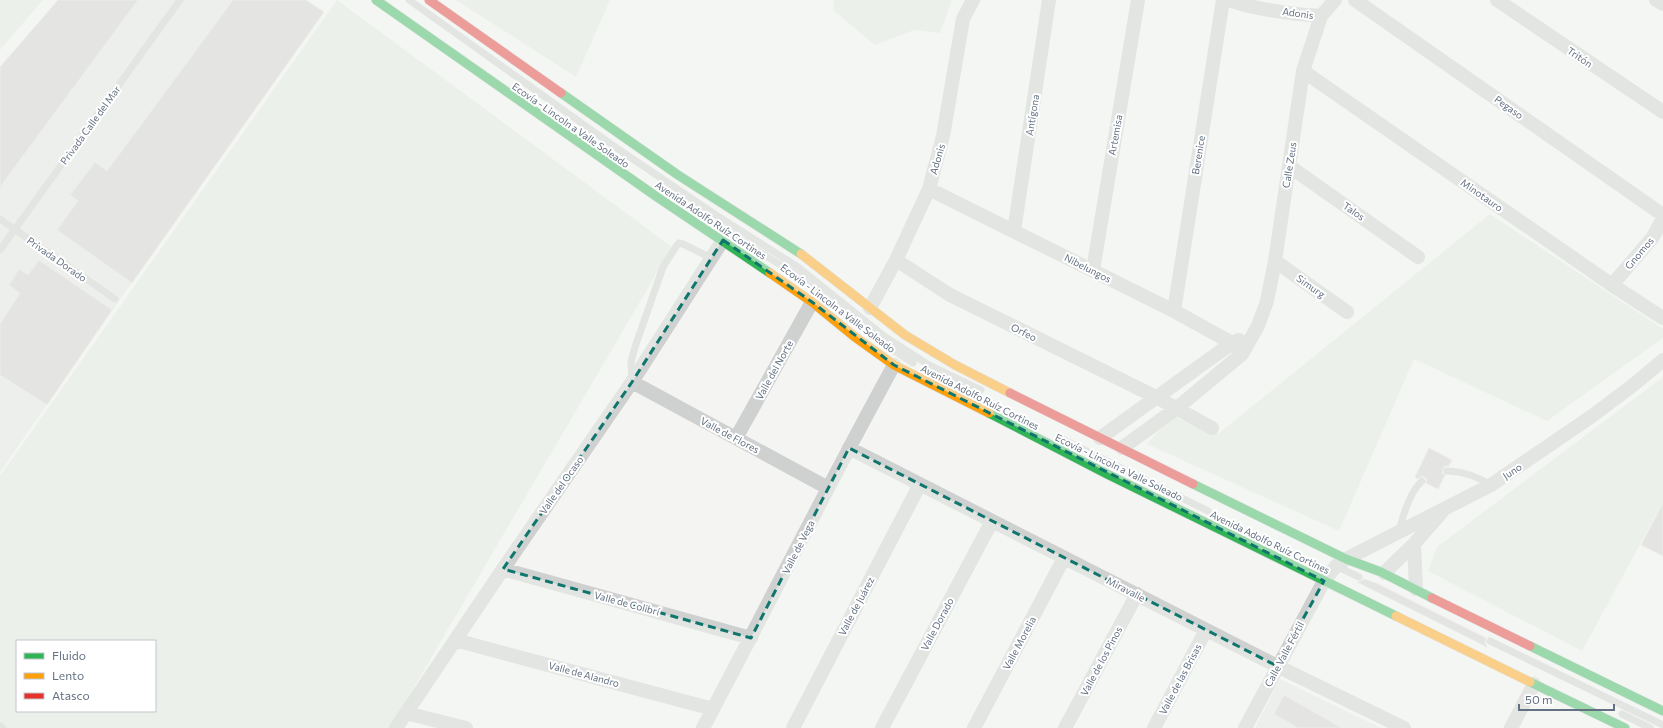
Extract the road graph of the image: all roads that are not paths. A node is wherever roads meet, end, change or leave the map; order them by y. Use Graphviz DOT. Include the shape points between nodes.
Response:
graph roads {
  1 [pos="180,0"];
  2 [pos="376,0"];
  3 [pos="409,0"];
  4 [pos="429,0"];
  5 [pos="973,0"];
  6 [pos="1049,0"];
  7 [pos="1138,0"];
  8 [pos="1223,0"];
  9 [pos="1228,0"];
  10 [pos="1335,0"];
  11 [pos="1355,0"];
  12 [pos="1497,0"];
  13 [pos="1656,0"];
  14 [pos="1663,4"];
  15 [pos="1321,16"];
  16 [pos="1303,71"];
  17 [pos="1663,112"];
  18 [pos="1289,166"];
  19 [pos="929,189"];
  20 [pos="1663,214"];
  21 [pos="1663,218"];
  22 [pos="0,219"];
  23 [pos="15,229"];
  24 [pos="1014,231"];
  25 [pos="725,236"];
  26 [pos="0,250"];
  27 [pos="1418,256"];
  28 [pos="711,258"];
  29 [pos="896,260"];
  30 [pos="1275,261"];
  31 [pos="1093,270"];
  32 [pos="1612,285"];
  33 [pos="114,299"];
  34 [pos="812,302"];
  35 [pos="870,308"];
  36 [pos="1174,311"];
  37 [pos="1347,312"];
  38 [pos="1663,318"];
  39 [pos="1253,335"];
  40 [pos="1232,343"];
  41 [pos="1242,354"];
  42 [pos="1663,360"];
  43 [pos="894,365"];
  44 [pos="632,382"];
  45 [pos="986,393"];
  46 [pos="976,396"];
  47 [pos="1156,397"];
  48 [pos="1177,408"];
  49 [pos="1212,428"];
  50 [pos="1064,432"];
  51 [pos="1054,435"];
  52 [pos="736,438"];
  53 [pos="1100,438"];
  54 [pos="849,448"];
  55 [pos="1122,448"];
  56 [pos="1447,471"];
  57 [pos="1422,481"];
  58 [pos="920,484"];
  59 [pos="1491,485"];
  60 [pos="828,488"];
  61 [pos="1214,506"];
  62 [pos="1446,507"];
  63 [pos="1218,516"];
  64 [pos="992,521"];
  65 [pos="1399,530"];
  66 [pos="1414,544"];
  67 [pos="1064,558"];
  68 [pos="503,569"];
  69 [pos="1332,569"];
  70 [pos="1384,573"];
  71 [pos="1359,577"];
  72 [pos="1416,589"];
  73 [pos="1137,594"];
  74 [pos="1206,630"];
  75 [pos="751,638"];
  76 [pos="455,640"];
  77 [pos="1490,641"];
  78 [pos="1277,666"];
  79 [pos="1534,684"];
  80 [pos="713,709"];
  81 [pos="1615,711"];
  82 [pos="1663,711"];
  83 [pos="406,713"];
  84 [pos="1663,725"];
  85 [pos="0,726"];
  86 [pos="3,728"];
  87 [pos="396,728"];
  88 [pos="466,728"];
  89 [pos="702,728"];
  90 [pos="793,728"];
  91 [pos="882,728"];
  92 [pos="974,728"];
  93 [pos="1065,728"];
  94 [pos="1154,728"];
  95 [pos="1245,728"];
  96 [pos="1404,728"];
  97 [pos="1511,728"];
  98 [pos="1625,728"];
  99 [pos="1650,728"];
  1 -- 23 [label="lane, Privada Calle del Mar"];
  2 -- 25 [label="main road, Avenida Adolfo Ruíz Cortines" via="657,197"];
  3 -- 45 [label="lane" via="618,149 798,267 884,336 929,365"];
  4 -- 35 [label="main road, Avenida Adolfo Ruíz Cortines" via="678,174 807,258"];
  5 -- 19 [label="street, Adonis" via="964,19 943,136"];
  6 -- 24 [label="street, Antígona"];
  7 -- 31 [label="street, Artemisa"];
  8 -- 36 [label="street, Berenice"];
  9 -- 15 [label="street, Adonis"];
  10 -- 15 [label="street, Calle Zeus"];
  11 -- 20 [label="street, Pegaso"];
  12 -- 17 [label="street, Tritón"];
  13 -- 14 [label="street"];
  15 -- 16 [label="street, Calle Zeus"];
  16 -- 18 [label="street, Calle Zeus"];
  16 -- 32 [label="street, Minotauro"];
  18 -- 27 [label="street, Talos"];
  18 -- 30 [label="street, Calle Zeus"];
  19 -- 24 [label="street, Nibelungos"];
  19 -- 29 [label="street, Adonis"];
  21 -- 32 [label="street, Gnomos" via="1653,237"];
  22 -- 23 [label="lane, Privada Dorado"];
  23 -- 26 [label="lane, Privada Calle del Mar"];
  23 -- 33 [label="lane, Privada Dorado"];
  24 -- 31 [label="street, Nibelungos"];
  25 -- 28 [label="street, Valle del Ocaso"];
  25 -- 34 [label="main road, Avenida Adolfo Ruíz Cortines"];
  25 -- 46 [label="lane, Ecovía - Lincoln a Valle Soleado" via="796,274 883,344 920,368"];
  28 -- 44 [label="street, Valle del Ocaso"];
  28 -- 44 [label="lane" via="683,244 677,245 663,268 635,347 631,362"];
  29 -- 35 [label="street, Adonis"];
  29 -- 47 [label="street, Orfeo" via="950,295"];
  30 -- 37 [label="street, Simurg"];
  30 -- 39 [label="street, Calle Zeus" via="1264,312"];
  31 -- 36 [label="street, Nibelungos"];
  32 -- 38 [label="street, Minotauro"];
  34 -- 43 [label="main road, Avenida Adolfo Ruíz Cortines" via="854,337"];
  34 -- 52 [label="street, Valle del Norte"];
  35 -- 53 [label="main road, Avenida Adolfo Ruíz Cortines" via="905,335 955,365"];
  36 -- 40 [label="street, Nibelungos"];
  39 -- 40 [label="street"];
  39 -- 41 [label="street, Calle Zeus"];
  40 -- 41 [label="street, Nibelungos"];
  40 -- 47 [label="street"];
  41 -- 48 [label="street, Calle Zeus"];
  42 -- 59 [label="street, Juno" via="1592,416"];
  43 -- 54 [label="street, Valle de Vega"];
  43 -- 69 [label="main road, Avenida Adolfo Ruíz Cortines" via="1114,477"];
  44 -- 52 [label="street, Valle de Flores"];
  44 -- 68 [label="street, Valle del Ocaso"];
  47 -- 48 [label="street, Orfeo"];
  47 -- 53 [label="street"];
  48 -- 49 [label="street, Orfeo"];
  48 -- 55 [label="street, Calle Zeus"];
  50 -- 61 [label="lane"];
  51 -- 63 [label="lane, Ecovía - Lincoln a Valle Soleado"];
  52 -- 60 [label="street, Valle de Flores"];
  53 -- 55 [label="main road, Avenida Adolfo Ruíz Cortines"];
  54 -- 58 [label="street, Miravalle"];
  54 -- 60 [label="street, Valle de Vega"];
  55 -- 69 [label="main road, Avenida Adolfo Ruíz Cortines"];
  56 -- 59 [label="lane" via="1473,475"];
  57 -- 65 [label="lane" via="1409,502"];
  58 -- 64 [label="street, Miravalle"];
  58 -- 90 [label="street, Valle de Juárez"];
  59 -- 62 [label="street, Juno"];
  60 -- 75 [label="street, Valle de Vega"];
  62 -- 65 [label="street, Juno"];
  62 -- 66 [label="street"];
  64 -- 67 [label="street, Miravalle"];
  64 -- 91 [label="street, Valle Dorado"];
  65 -- 69 [label="street, Juno"];
  66 -- 70 [label="street"];
  66 -- 72 [label="street"];
  67 -- 73 [label="street, Miravalle"];
  67 -- 92 [label="street, Valle Morelia"];
  68 -- 75 [label="street, Valle de Colibrí"];
  68 -- 76 [label="street, Valle del Ocaso"];
  69 -- 70 [label="main road, Avenida Adolfo Ruíz Cortines"];
  69 -- 71 [label="lane"];
  69 -- 78 [label="street, Calle Valle Fértil"];
  69 -- 79 [label="main road, Avenida Adolfo Ruíz Cortines"];
  70 -- 72 [label="main road, Avenida Adolfo Ruíz Cortines"];
  72 -- 82 [label="main road, Avenida Adolfo Ruíz Cortines"];
  73 -- 74 [label="street, Miravalle"];
  73 -- 93 [label="street, Valle de los Pinos"];
  74 -- 78 [label="street, Miravalle"];
  74 -- 94 [label="street, Valle de las Brisas"];
  75 -- 80 [label="street, Valle de Vega"];
  76 -- 80 [label="street, Valle de Alandro"];
  76 -- 83 [label="street, Valle del Ocaso"];
  77 -- 84 [label="lane"];
  78 -- 95 [label="street, Calle Valle Fértil"];
  78 -- 96 [label="street, Miravalle"];
  79 -- 97 [label="street"];
  79 -- 98 [label="main road, Avenida Adolfo Ruíz Cortines"];
  80 -- 89 [label="street, Valle de Vega"];
  81 -- 99 [label="lane"];
  83 -- 87 [label="street, Valle del Ocaso"];
  83 -- 88 [label="street"];
  85 -- 86 [label="lane"];
}
